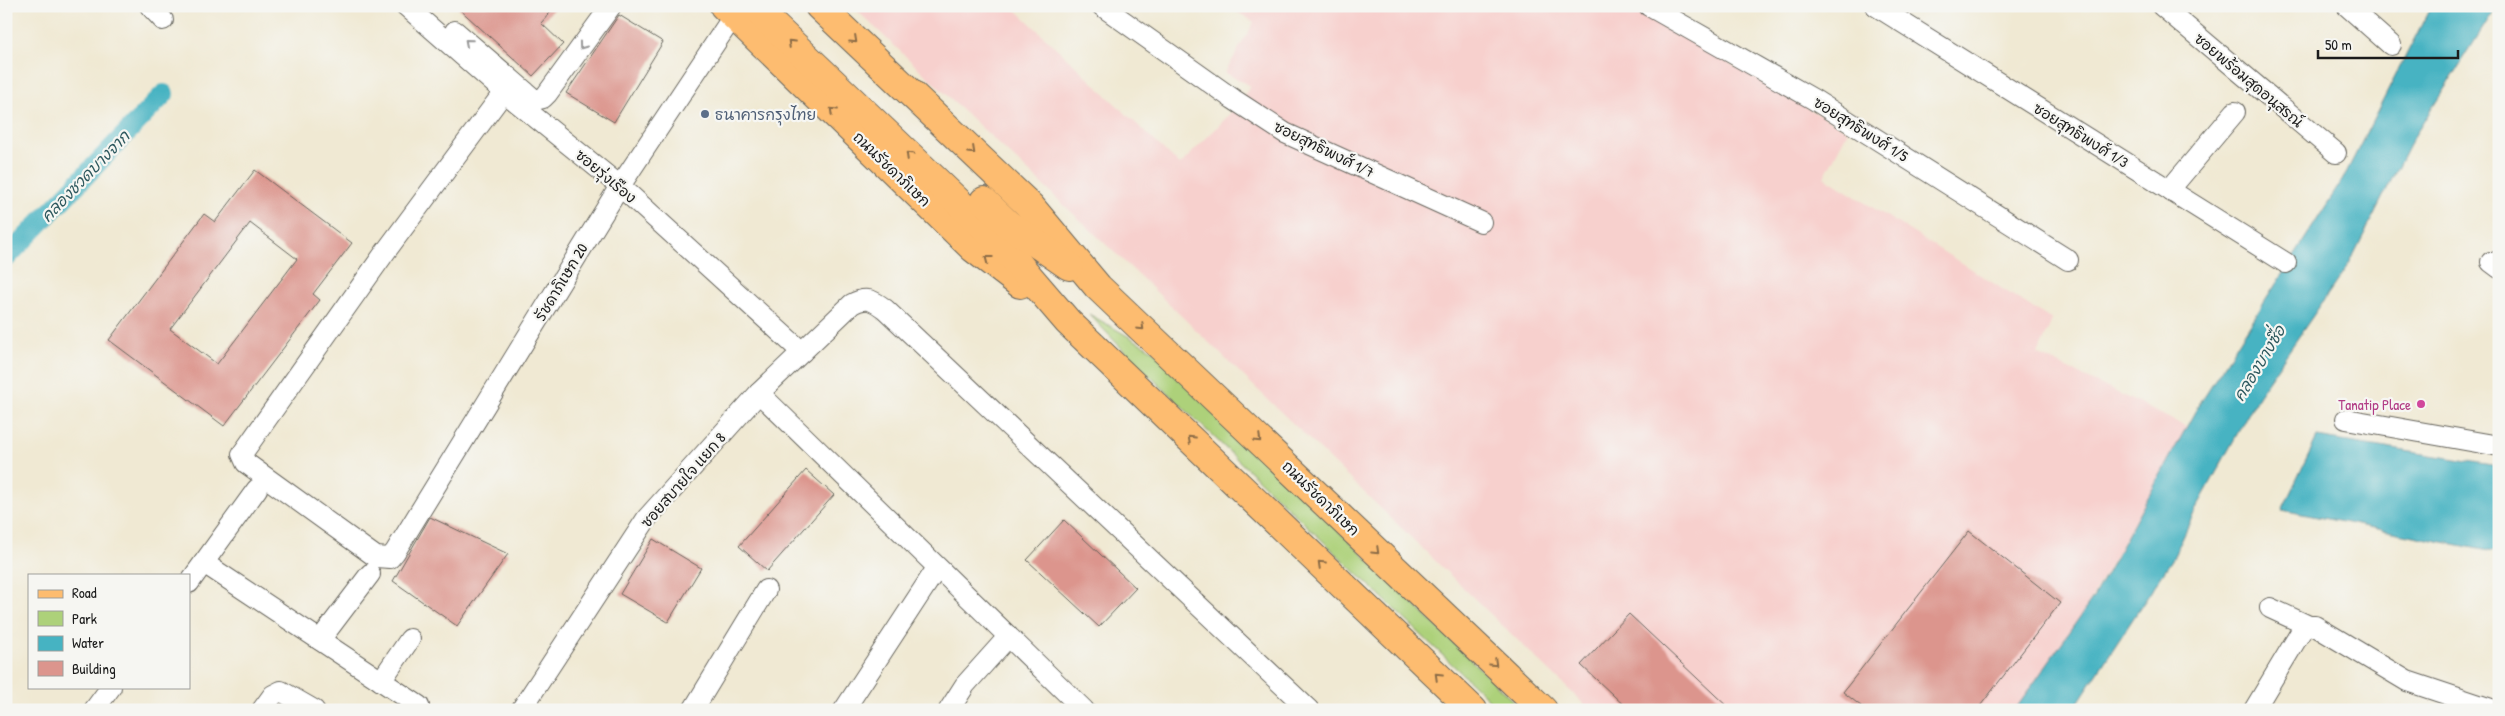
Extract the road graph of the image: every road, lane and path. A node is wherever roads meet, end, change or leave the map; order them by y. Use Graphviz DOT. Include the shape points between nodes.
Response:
graph roads {
  1 [pos="406,6"];
  2 [pos="427,6"];
  3 [pos="611,6"];
  4 [pos="781,6"];
  5 [pos="819,6"];
  6 [pos="1102,6"];
  7 [pos="1649,6"];
  8 [pos="1876,6"];
  9 [pos="2162,6"];
  10 [pos="2347,6"];
  11 [pos="737,9"];
  12 [pos="2391,45"];
  13 [pos="504,92"];
  14 [pos="2235,112"];
  15 [pos="2336,153"];
  16 [pos="620,186"];
  17 [pos="2172,192"];
  18 [pos="1482,222"];
  19 [pos="2068,260"];
  20 [pos="2286,263"];
  21 [pos="1098,287"];
  22 [pos="802,352"];
  23 [pos="759,392"];
  24 [pos="2346,419"];
  25 [pos="2499,446"];
  26 [pos="256,489"];
  27 [pos="204,563"];
  28 [pos="936,568"];
  29 [pos="370,574"];
  30 [pos="190,582"];
  31 [pos="766,590"];
  32 [pos="2270,608"];
  33 [pos="2309,626"];
  34 [pos="1008,637"];
  35 [pos="410,639"];
  36 [pos="320,640"];
  37 [pos="381,680"];
  38 [pos="109,688"];
  39 [pos="419,706"];
  40 [pos="1463,706"];
  41 [pos="94,710"];
  42 [pos="262,710"];
  43 [pos="314,710"];
  44 [pos="521,710"];
  45 [pos="693,710"];
  46 [pos="844,710"];
  47 [pos="949,710"];
  48 [pos="1084,710"];
  49 [pos="1309,710"];
  50 [pos="1543,710"];
  51 [pos="2254,710"];
  52 [pos="2494,710"];
  1 -- 13 [label="street, ซอยรุ่งเรือง"];
  3 -- 2 [label="street, one-way" via="547,94 535,100"];
  4 -- 21 [label="main road, ถนนรัชดาภิเษก" via="1008,224"];
  5 -- 21 [label="main road, ถนนรัชดาภิเษก, one-way" via="1031,207"];
  6 -- 18 [label="street, ซอยสุทธิพงศ์ 1/7" via="1285,133"];
  7 -- 19 [label="street, ซอยสุทธิพงศ์ 1/5" via="1813,99"];
  8 -- 17 [label="street, ซอยสุทธิพงศ์ 1/3"];
  9 -- 15 [label="street, ซอยพร้อมสุดอนุสรณ์"];
  10 -- 12 [label="street"];
  11 -- 16 [label="street, รัชดาภิเษก 20"];
  40 -- 11 [label="main road, ถนนรัชดาภิเษก, one-way" via="1068,322 995,237"];
  13 -- 16 [label="street, ซอยรุ่งเรือง"];
  13 -- 16 [label="street, รัชดาภิเษก 20" via="242,454 246,463 376,557 390,558"];
  14 -- 17 [label="street" via="2176,182"];
  16 -- 22 [label="street, ซอยรุ่งเรือง"];
  17 -- 20 [label="street, ซอยสุทธิพงศ์ 1/3"];
  21 -- 50 [label="main road, ถนนรัชดาภิเษก, one-way"];
  22 -- 23 [label="street, ซอยสบายใจ แยก 8"];
  22 -- 49 [label="street, ซอยสบายใจ แยก 8" via="852,304 862,298 873,300"];
  23 -- 28 [label="street"];
  23 -- 44 [label="street, ซอยสบายใจ แยก 8" via="647,518"];
  24 -- 25 [label="street"];
  26 -- 27 [label="street"];
  27 -- 30 [label="street"];
  27 -- 36 [label="street"];
  28 -- 34 [label="street"];
  28 -- 46 [label="street"];
  29 -- 36 [label="street"];
  31 -- 45 [label="street"];
  32 -- 33 [label="street"];
  33 -- 51 [label="street" via="2302,630"];
  33 -- 52 [label="street" via="2315,626 2407,681"];
  34 -- 47 [label="street" via="965,685"];
  34 -- 48 [label="street"];
  35 -- 37 [label="street"];
  36 -- 37 [label="street"];
  37 -- 39 [label="street"];
  38 -- 41 [label="street"];
  42 -- 43 [label="street" via="273,695 281,691"];
}
